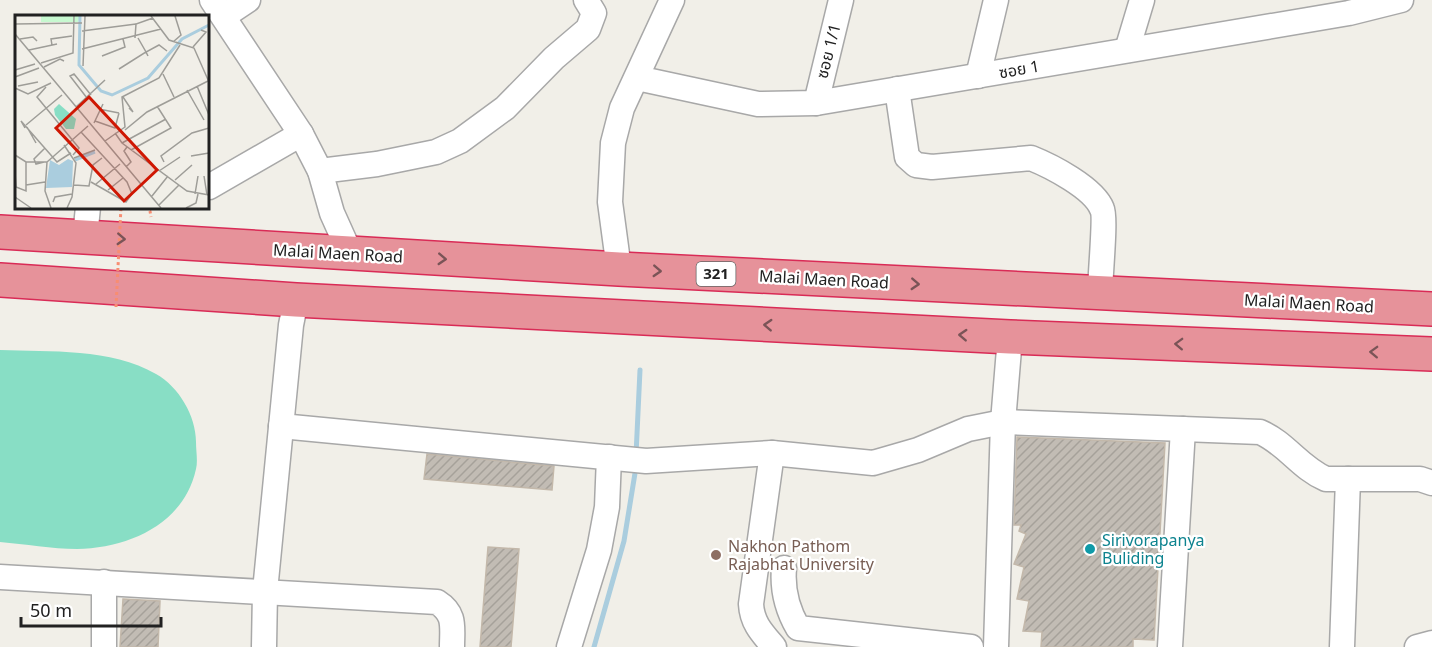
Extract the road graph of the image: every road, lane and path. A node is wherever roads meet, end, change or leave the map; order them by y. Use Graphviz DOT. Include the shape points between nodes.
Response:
graph roads {
  1 [pos="248,0"];
  2 [pos="586,0"];
  3 [pos="672,0"];
  4 [pos="841,0"];
  5 [pos="996,0"];
  6 [pos="1143,0"];
  7 [pos="1401,0"];
  8 [pos="1351,6"];
  9 [pos="218,8"];
  10 [pos="1127,50"];
  11 [pos="978,76"];
  12 [pos="637,78"];
  13 [pos="897,89"];
  14 [pos="816,103"];
  15 [pos="301,134"];
  16 [pos="320,171"];
  17 [pos="208,187"];
  18 [pos="121,208"];
  19 [pos="87,222"];
  20 [pos="0,232"];
  21 [pos="350,253"];
  22 [pos="619,269"];
  23 [pos="0,280"];
  24 [pos="1100,293"];
  25 [pos="296,300"];
  26 [pos="116,307"];
  27 [pos="1432,309"];
  28 [pos="1010,337"];
  29 [pos="1432,354"];
  30 [pos="1003,422"];
  31 [pos="281,426"];
  32 [pos="1183,429"];
  33 [pos="772,453"];
  34 [pos="613,458"];
  35 [pos="1348,479"];
  36 [pos="1432,483"];
  37 [pos="784,568"];
  38 [pos="0,577"];
  39 [pos="104,582"];
  40 [pos="265,591"];
  41 [pos="1432,643"];
  42 [pos="104,647"];
  43 [pos="264,647"];
  44 [pos="452,647"];
  45 [pos="569,647"];
  46 [pos="774,647"];
  47 [pos="972,647"];
  48 [pos="996,647"];
  49 [pos="1170,647"];
  50 [pos="1342,647"];
  51 [pos="1417,647"];
  1 -- 9 [label="street"];
  2 -- 16 [label="street" via="594,13 588,29 506,108 460,141 436,152"];
  3 -- 12 [label="street"];
  4 -- 14 [label="street, ซอย 1/1"];
  5 -- 11 [label="street"];
  6 -- 10 [label="street"];
  7 -- 8 [label="street, ซอย 1"];
  8 -- 10 [label="street, ซอย 1"];
  9 -- 15 [label="street"];
  10 -- 11 [label="street, ซอย 1"];
  11 -- 13 [label="street, ซอย 1"];
  12 -- 14 [label="street, ซอย 1" via="758,104"];
  12 -- 22 [label="street" via="622,108 613,143 610,202"];
  13 -- 14 [label="street, ซอย 1"];
  13 -- 24 [label="street" via="907,157 915,165 932,167 1031,158 1090,193 1103,209"];
  15 -- 16 [label="street"];
  15 -- 17 [label="street"];
  16 -- 21 [label="street" via="332,213"];
  18 -- 26 [label="path, bridge"];
  19 -- 20 [label="highway, Malai Maen Road / 321"];
  19 -- 21 [label="highway, Malai Maen Road / 321, one-way"];
  21 -- 22 [label="highway, Malai Maen Road / 321, one-way"];
  22 -- 24 [label="highway, Malai Maen Road / 321, one-way"];
  23 -- 25 [label="highway"];
  24 -- 27 [label="highway, Malai Maen Road / 321"];
  28 -- 25 [label="highway, one-way"];
  25 -- 31 [label="street"];
  29 -- 28 [label="highway, one-way"];
  28 -- 30 [label="street"];
  30 -- 32 [label="street"];
  30 -- 33 [label="street" via="968,429 873,463"];
  30 -- 48 [label="street"];
  31 -- 34 [label="street"];
  31 -- 40 [label="street"];
  32 -- 35 [label="street" via="1260,432 1274,438 1313,473"];
  32 -- 49 [label="street"];
  33 -- 34 [label="street" via="646,461"];
  33 -- 46 [label="street" via="751,604 757,628"];
  34 -- 45 [label="street" via="599,550"];
  35 -- 36 [label="street" via="1420,479"];
  35 -- 50 [label="street"];
  37 -- 47 [label="street" via="782,585 798,627"];
  38 -- 39 [label="street"];
  39 -- 40 [label="street"];
  39 -- 42 [label="street"];
  40 -- 43 [label="street"];
  40 -- 44 [label="street" via="437,602 448,609"];
  41 -- 51 [label="street"];
}
